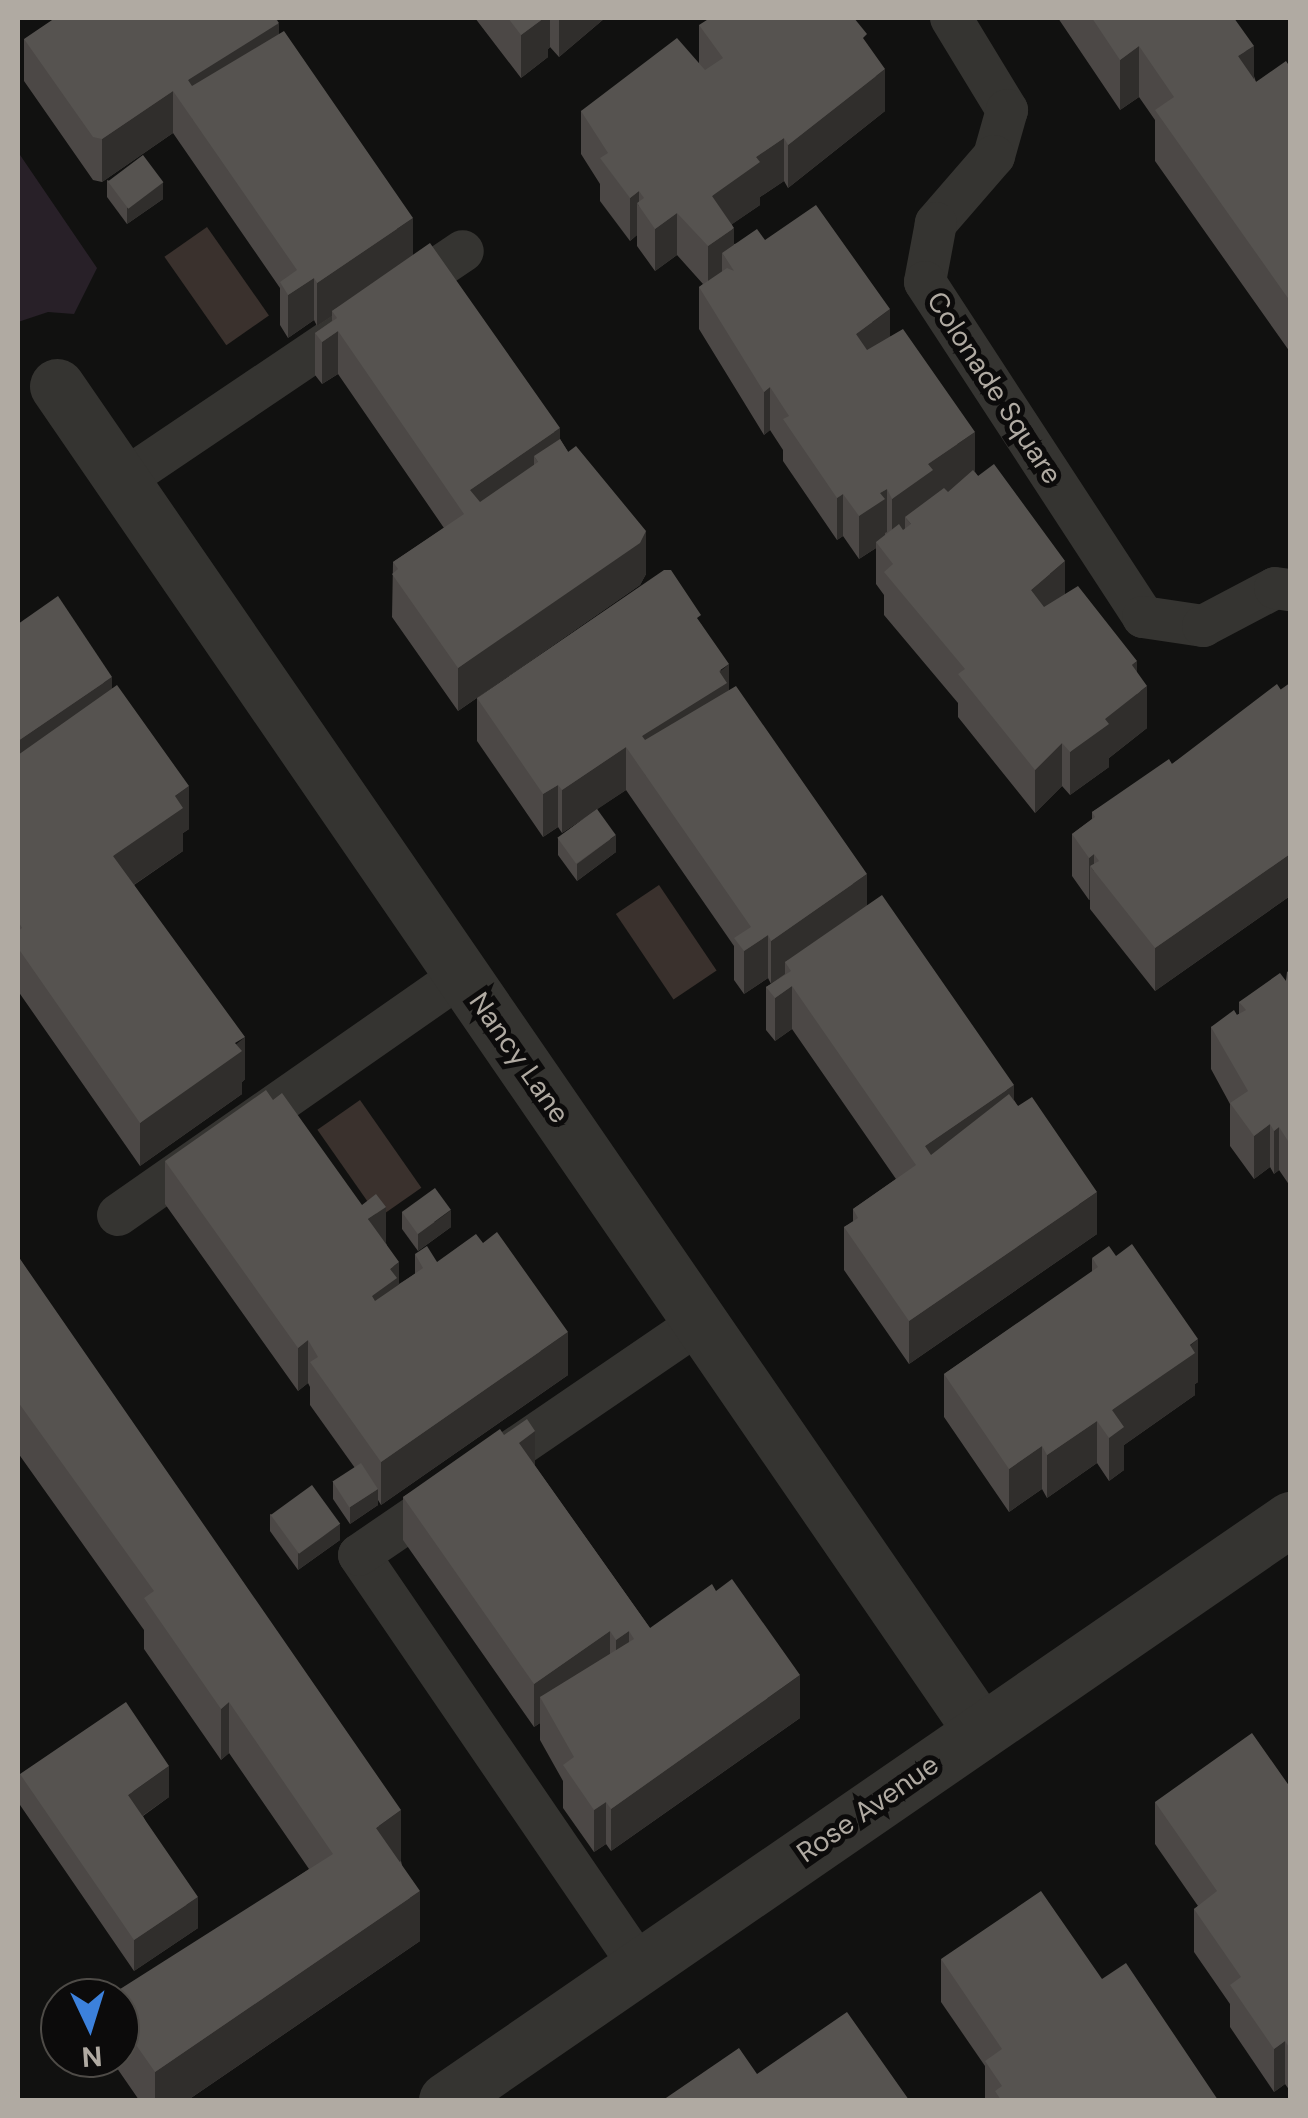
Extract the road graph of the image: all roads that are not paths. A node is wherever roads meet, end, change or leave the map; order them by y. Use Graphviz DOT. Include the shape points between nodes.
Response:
graph roads {
  1 [pos="951,18"];
  2 [pos="463,251"];
  3 [pos="57,386"];
  4 [pos="122,481"];
  5 [pos="1290,590"];
  6 [pos="462,976"];
  7 [pos="118,1216"];
  8 [pos="701,1322"];
  9 [pos="1290,1519"];
  10 [pos="981,1731"];
  11 [pos="641,1968"];
  12 [pos="450,2100"];
  1 -- 5 [label="lane, Colonade Square" via="1008,110 994,156 936,223 925,282 1142,617 1202,626 1276,588"];
  2 -- 4 [label="lane"];
  3 -- 4 [label="street, Nancy Lane"];
  4 -- 6 [label="street, Nancy Lane"];
  6 -- 7 [label="lane"];
  6 -- 8 [label="street, Nancy Lane"];
  8 -- 10 [label="street, Nancy Lane"];
  8 -- 11 [label="lane" via="359,1555"];
  9 -- 10 [label="street, Rose Avenue"];
  10 -- 11 [label="street, Rose Avenue"];
  11 -- 12 [label="street, Rose Avenue"];
}
